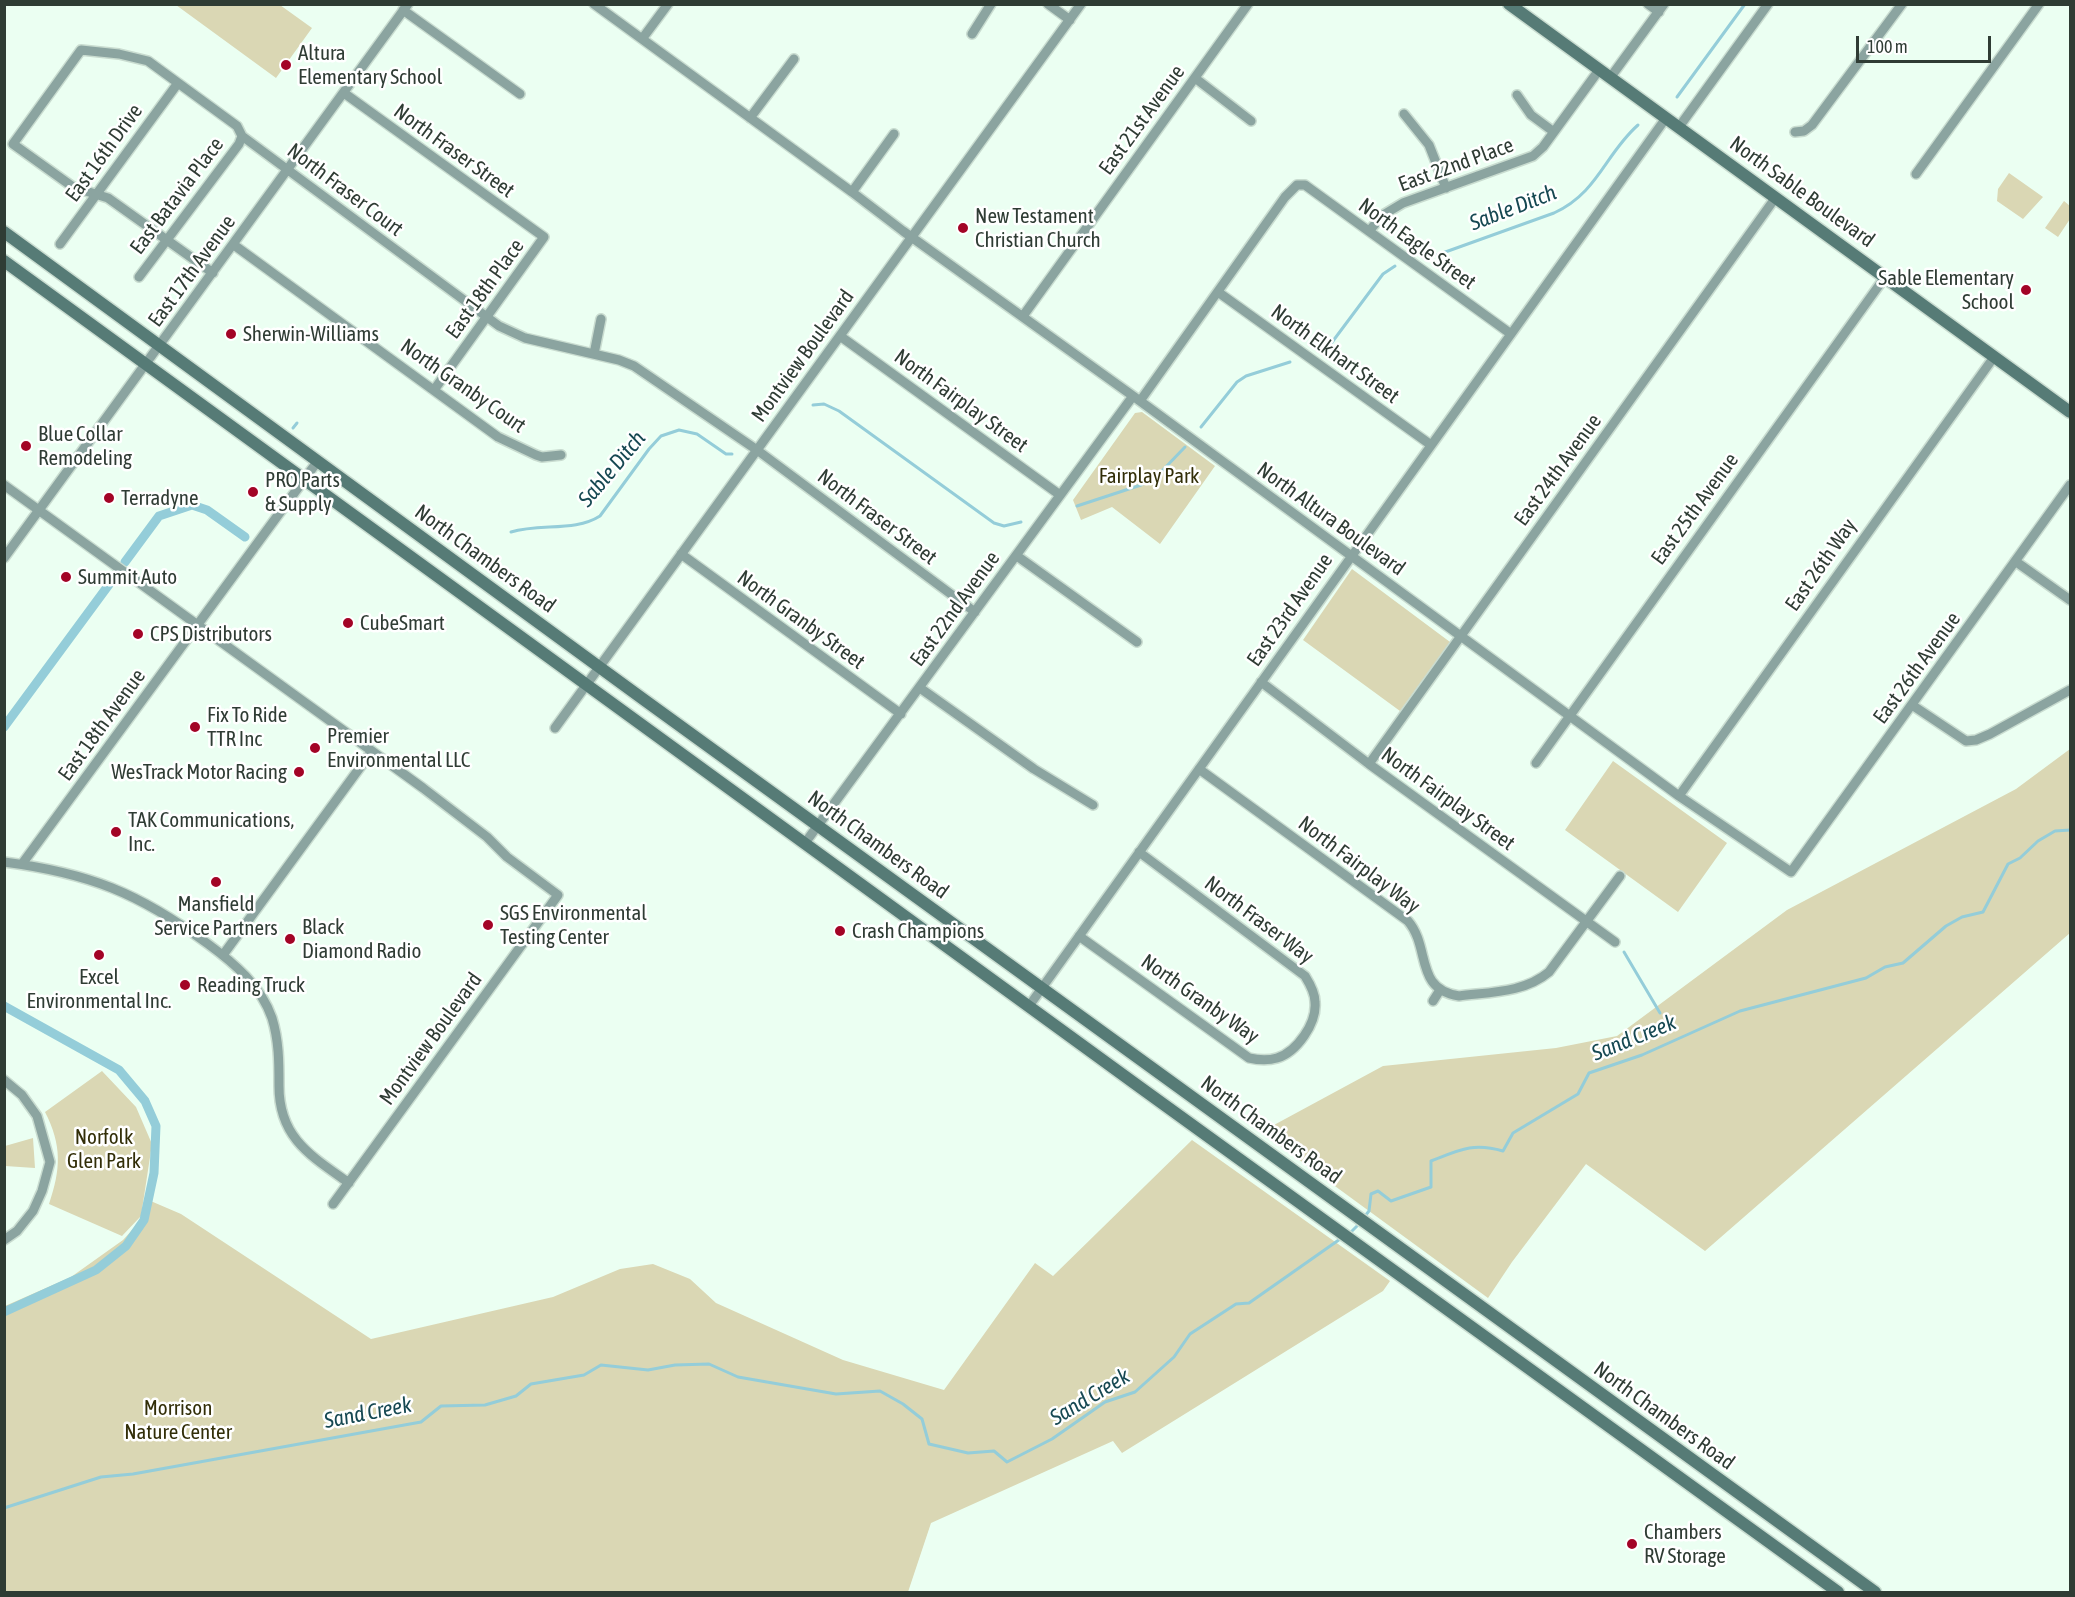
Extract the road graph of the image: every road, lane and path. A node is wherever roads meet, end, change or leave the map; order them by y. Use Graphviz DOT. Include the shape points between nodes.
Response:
graph roads {
  1 [pos="594,4"];
  2 [pos="668,4"];
  3 [pos="991,4"];
  4 [pos="1048,4"];
  5 [pos="1081,4"];
  6 [pos="1248,4"];
  7 [pos="1509,4"];
  8 [pos="1648,4"];
  9 [pos="1768,4"];
  10 [pos="1902,4"];
  11 [pos="2039,4"];
  12 [pos="405,7"];
  13 [pos="1661,8"];
  14 [pos="1070,20"];
  15 [pos="972,34"];
  16 [pos="642,39"];
  17 [pos="794,59"];
  18 [pos="1599,70"];
  19 [pos="1194,78"];
  20 [pos="1610,78"];
  21 [pos="178,83"];
  22 [pos="344,93"];
  23 [pos="520,94"];
  24 [pos="1517,95"];
  25 [pos="1404,114"];
  26 [pos="750,118"];
  27 [pos="1666,118"];
  28 [pos="1251,121"];
  29 [pos="1678,127"];
  30 [pos="1554,132"];
  31 [pos="1795,132"];
  32 [pos="894,134"];
  33 [pos="242,136"];
  34 [pos="288,169"];
  35 [pos="1916,174"];
  36 [pos="1302,184"];
  37 [pos="1446,188"];
  38 [pos="852,192"];
  39 [pos="96,194"];
  40 [pos="1776,197"];
  41 [pos="1369,231"];
  42 [pos="4,232"];
  43 [pos="544,237"];
  44 [pos="912,237"];
  45 [pos="166,240"];
  46 [pos="60,244"];
  47 [pos="234,245"];
  48 [pos="4,261"];
  49 [pos="213,273"];
  50 [pos="139,277"];
  51 [pos="1885,277"];
  52 [pos="1218,292"];
  53 [pos="1023,316"];
  54 [pos="486,317"];
  55 [pos="601,319"];
  56 [pos="1511,334"];
  57 [pos="840,336"];
  58 [pos="160,347"];
  59 [pos="594,354"];
  60 [pos="1994,357"];
  61 [pos="147,364"];
  62 [pos="434,390"];
  63 [pos="1136,398"];
  64 [pos="2070,412"];
  65 [pos="1431,445"];
  66 [pos="757,450"];
  67 [pos="561,454"];
  68 [pos="317,462"];
  69 [pos="304,480"];
  70 [pos="4,485"];
  71 [pos="2070,485"];
  72 [pos="1060,495"];
  73 [pos="40,510"];
  74 [pos="681,554"];
  75 [pos="1351,555"];
  76 [pos="1017,556"];
  77 [pos="4,558"];
  78 [pos="2015,561"];
  79 [pos="2070,600"];
  80 [pos="975,612"];
  81 [pos="198,625"];
  82 [pos="1460,637"];
  83 [pos="1137,642"];
  84 [pos="599,666"];
  85 [pos="1261,682"];
  86 [pos="586,685"];
  87 [pos="920,688"];
  88 [pos="2070,690"];
  89 [pos="1912,705"];
  90 [pos="901,714"];
  91 [pos="1568,715"];
  92 [pos="555,728"];
  93 [pos="372,751"];
  94 [pos="1536,763"];
  95 [pos="1369,764"];
  96 [pos="1199,769"];
  97 [pos="1678,796"];
  98 [pos="1093,805"];
  99 [pos="818,825"];
  100 [pos="805,843"];
  101 [pos="1138,852"];
  102 [pos="4,862"];
  103 [pos="22,864"];
  104 [pos="1791,872"];
  105 [pos="1620,876"];
  106 [pos="1588,922"];
  107 [pos="1078,936"];
  108 [pos="1615,942"];
  109 [pos="223,955"];
  110 [pos="1041,988"];
  111 [pos="1440,990"];
  112 [pos="1432,1001"];
  113 [pos="1029,1006"];
  114 [pos="1303,1037"];
  115 [pos="4,1080"];
  116 [pos="349,1183"];
  117 [pos="333,1204"];
  118 [pos="4,1240"];
  119 [pos="1465,1296"];
  120 [pos="1452,1314"];
  121 [pos="1849,1574"];
  122 [pos="1837,1591"];
  123 [pos="1875,1593"];
  1 -- 16 [label="street, North Altura Boulevard"];
  2 -- 16 [label="street"];
  3 -- 15 [label="street"];
  4 -- 14 [label="street"];
  5 -- 14 [label="street, Montview Boulevard"];
  6 -- 19 [label="street, East 21st Avenue"];
  7 -- 18 [label="main road, North Sable Boulevard"];
  8 -- 13 [label="street"];
  9 -- 29 [label="street"];
  10 -- 31 [label="street" via="1812,125"];
  11 -- 35 [label="street"];
  12 -- 22 [label="street, East 17th Avenue"];
  12 -- 23 [label="street"];
  13 -- 20 [label="street"];
  14 -- 44 [label="street, Montview Boulevard"];
  16 -- 26 [label="street, North Altura Boulevard"];
  17 -- 26 [label="street"];
  18 -- 20 [label="main road, North Sable Boulevard"];
  18 -- 30 [label="street, East 22nd Place"];
  19 -- 28 [label="street"];
  19 -- 53 [label="street, East 21st Avenue"];
  20 -- 27 [label="main road, North Sable Boulevard"];
  21 -- 33 [label="street, North Fraser Court" via="237,126"];
  21 -- 39 [label="street, East 16th Drive"];
  21 -- 39 [label="street, North Fraser Court" via="148,62 81,50 13,144 73,187"];
  22 -- 34 [label="street, East 17th Avenue"];
  22 -- 43 [label="street, North Fraser Street"];
  24 -- 30 [label="street, East 22nd Place" via="1531,115"];
  25 -- 37 [label="street" via="1429,145"];
  26 -- 38 [label="street, North Altura Boulevard"];
  27 -- 29 [label="main road, North Sable Boulevard"];
  27 -- 56 [label="street, East 23rd Avenue"];
  29 -- 40 [label="main road, North Sable Boulevard"];
  30 -- 37 [label="street, East 22nd Place" via="1533,156"];
  32 -- 38 [label="street"];
  33 -- 34 [label="street, North Fraser Court"];
  33 -- 45 [label="street, East Batavia Place"];
  34 -- 47 [label="street, East 17th Avenue"];
  34 -- 54 [label="street, North Fraser Court"];
  36 -- 41 [label="street, North Eagle Street"];
  36 -- 52 [label="street, East 22nd Avenue" via="1285,197"];
  37 -- 41 [label="street, East 22nd Place" via="1392,208"];
  38 -- 44 [label="street, North Altura Boulevard"];
  39 -- 45 [label="street" via="108,198"];
  39 -- 46 [label="street, East 16th Drive"];
  40 -- 51 [label="main road, North Sable Boulevard"];
  40 -- 82 [label="street, East 24th Avenue"];
  41 -- 56 [label="street, North Eagle Street"];
  42 -- 58 [label="main road, North Chambers Road"];
  43 -- 54 [label="street, East 18th Place"];
  44 -- 53 [label="street, North Altura Boulevard"];
  44 -- 57 [label="street, Montview Boulevard"];
  45 -- 49 [label="street"];
  45 -- 50 [label="street, East Batavia Place"];
  47 -- 49 [label="street, East 17th Avenue"];
  47 -- 62 [label="street, North Granby Court"];
  48 -- 61 [label="main road, North Chambers Road"];
  49 -- 58 [label="street, East 17th Avenue"];
  51 -- 60 [label="main road, North Sable Boulevard"];
  51 -- 91 [label="street, East 25th Avenue"];
  52 -- 63 [label="street, East 22nd Avenue"];
  52 -- 65 [label="street, North Elkhart Street"];
  53 -- 63 [label="street, North Altura Boulevard"];
  54 -- 59 [label="street, North Fraser Court" via="525,338"];
  54 -- 62 [label="street, East 18th Place"];
  55 -- 59 [label="street"];
  56 -- 65 [label="street, East 23rd Avenue"];
  57 -- 66 [label="street, Montview Boulevard"];
  57 -- 72 [label="street, North Fairplay Street"];
  58 -- 61 [label="street, East 17th Avenue"];
  58 -- 68 [label="main road, North Chambers Road"];
  59 -- 66 [label="street, North Fraser Court" via="634,366"];
  60 -- 64 [label="main road, North Sable Boulevard"];
  60 -- 97 [label="street, East 26th Way"];
  61 -- 69 [label="main road, North Chambers Road"];
  61 -- 73 [label="street, East 17th Avenue"];
  62 -- 67 [label="street, North Granby Court" via="517,447 542,457"];
  63 -- 72 [label="street, East 22nd Avenue"];
  63 -- 75 [label="street, North Altura Boulevard"];
  65 -- 75 [label="street, East 23rd Avenue"];
  66 -- 74 [label="street, Montview Boulevard"];
  66 -- 80 [label="street, North Fraser Street"];
  68 -- 69 [label="street, East 18th Avenue"];
  68 -- 84 [label="main road, North Chambers Road"];
  69 -- 81 [label="street, East 18th Avenue"];
  69 -- 86 [label="main road, North Chambers Road"];
  70 -- 73 [label="street"];
  71 -- 78 [label="street, East 26th Avenue"];
  72 -- 76 [label="street, East 22nd Avenue"];
  73 -- 77 [label="street, East 17th Avenue"];
  73 -- 81 [label="street"];
  74 -- 84 [label="street, Montview Boulevard"];
  74 -- 90 [label="street, North Granby Street"];
  75 -- 82 [label="street, North Altura Boulevard"];
  75 -- 85 [label="street, East 23rd Avenue"];
  76 -- 80 [label="street, East 22nd Avenue"];
  76 -- 83 [label="street"];
  78 -- 79 [label="street"];
  78 -- 89 [label="street, East 26th Avenue"];
  80 -- 87 [label="street, East 22nd Avenue"];
  81 -- 93 [label="street"];
  81 -- 103 [label="street, East 18th Avenue"];
  82 -- 91 [label="street, North Altura Boulevard"];
  82 -- 95 [label="street, East 24th Avenue"];
  84 -- 86 [label="street, Montview Boulevard"];
  84 -- 99 [label="main road, North Chambers Road"];
  85 -- 95 [label="street, North Fairplay Street"];
  85 -- 96 [label="street, East 23rd Avenue"];
  86 -- 92 [label="street, Montview Boulevard"];
  86 -- 100 [label="main road, North Chambers Road"];
  87 -- 90 [label="street, East 22nd Avenue"];
  87 -- 98 [label="street"];
  88 -- 89 [label="street" via="1990,734 1966,741"];
  89 -- 104 [label="street, East 26th Avenue"];
  90 -- 99 [label="street, East 22nd Avenue"];
  91 -- 94 [label="street, East 25th Avenue"];
  91 -- 97 [label="street, North Altura Boulevard"];
  93 -- 109 [label="street"];
  93 -- 116 [label="street, Montview Boulevard" via="558,895"];
  95 -- 106 [label="street, North Fairplay Street"];
  96 -- 101 [label="street, East 23rd Avenue"];
  96 -- 111 [label="street, North Fairplay Way" via="1408,921 1418,936 1427,974"];
  97 -- 104 [label="street, North Altura Boulevard"];
  99 -- 100 [label="street, East 22nd Avenue"];
  99 -- 110 [label="main road, North Chambers Road"];
  100 -- 113 [label="main road, North Chambers Road"];
  101 -- 107 [label="street, East 23rd Avenue"];
  101 -- 114 [label="street, North Fraser Way" via="1305,976 1316,1007"];
  102 -- 103 [label="street"];
  103 -- 109 [label="street" via="71,873 119,889 176,920"];
  105 -- 106 [label="street"];
  106 -- 108 [label="street, North Fairplay Street"];
  106 -- 111 [label="street" via="1549,972 1533,984 1459,996"];
  107 -- 110 [label="street, East 23rd Avenue"];
  107 -- 114 [label="street, North Granby Way" via="1249,1058 1264,1061 1280,1057"];
  109 -- 116 [label="street" via="259,993 271,1016 277,1036 280,1103 288,1130 311,1156"];
  110 -- 113 [label="street, East 23rd Avenue"];
  110 -- 119 [label="main road, North Chambers Road"];
  111 -- 112 [label="street"];
  113 -- 120 [label="main road, North Chambers Road"];
  115 -- 118 [label="street" via="22,1095 37,1116 50,1162 33,1211"];
  116 -- 117 [label="street, Montview Boulevard"];
  119 -- 120 [label="main road"];
  119 -- 121 [label="main road, North Chambers Road"];
  120 -- 122 [label="main road, North Chambers Road"];
  121 -- 122 [label="main road"];
  121 -- 123 [label="main road, North Chambers Road"];
}
